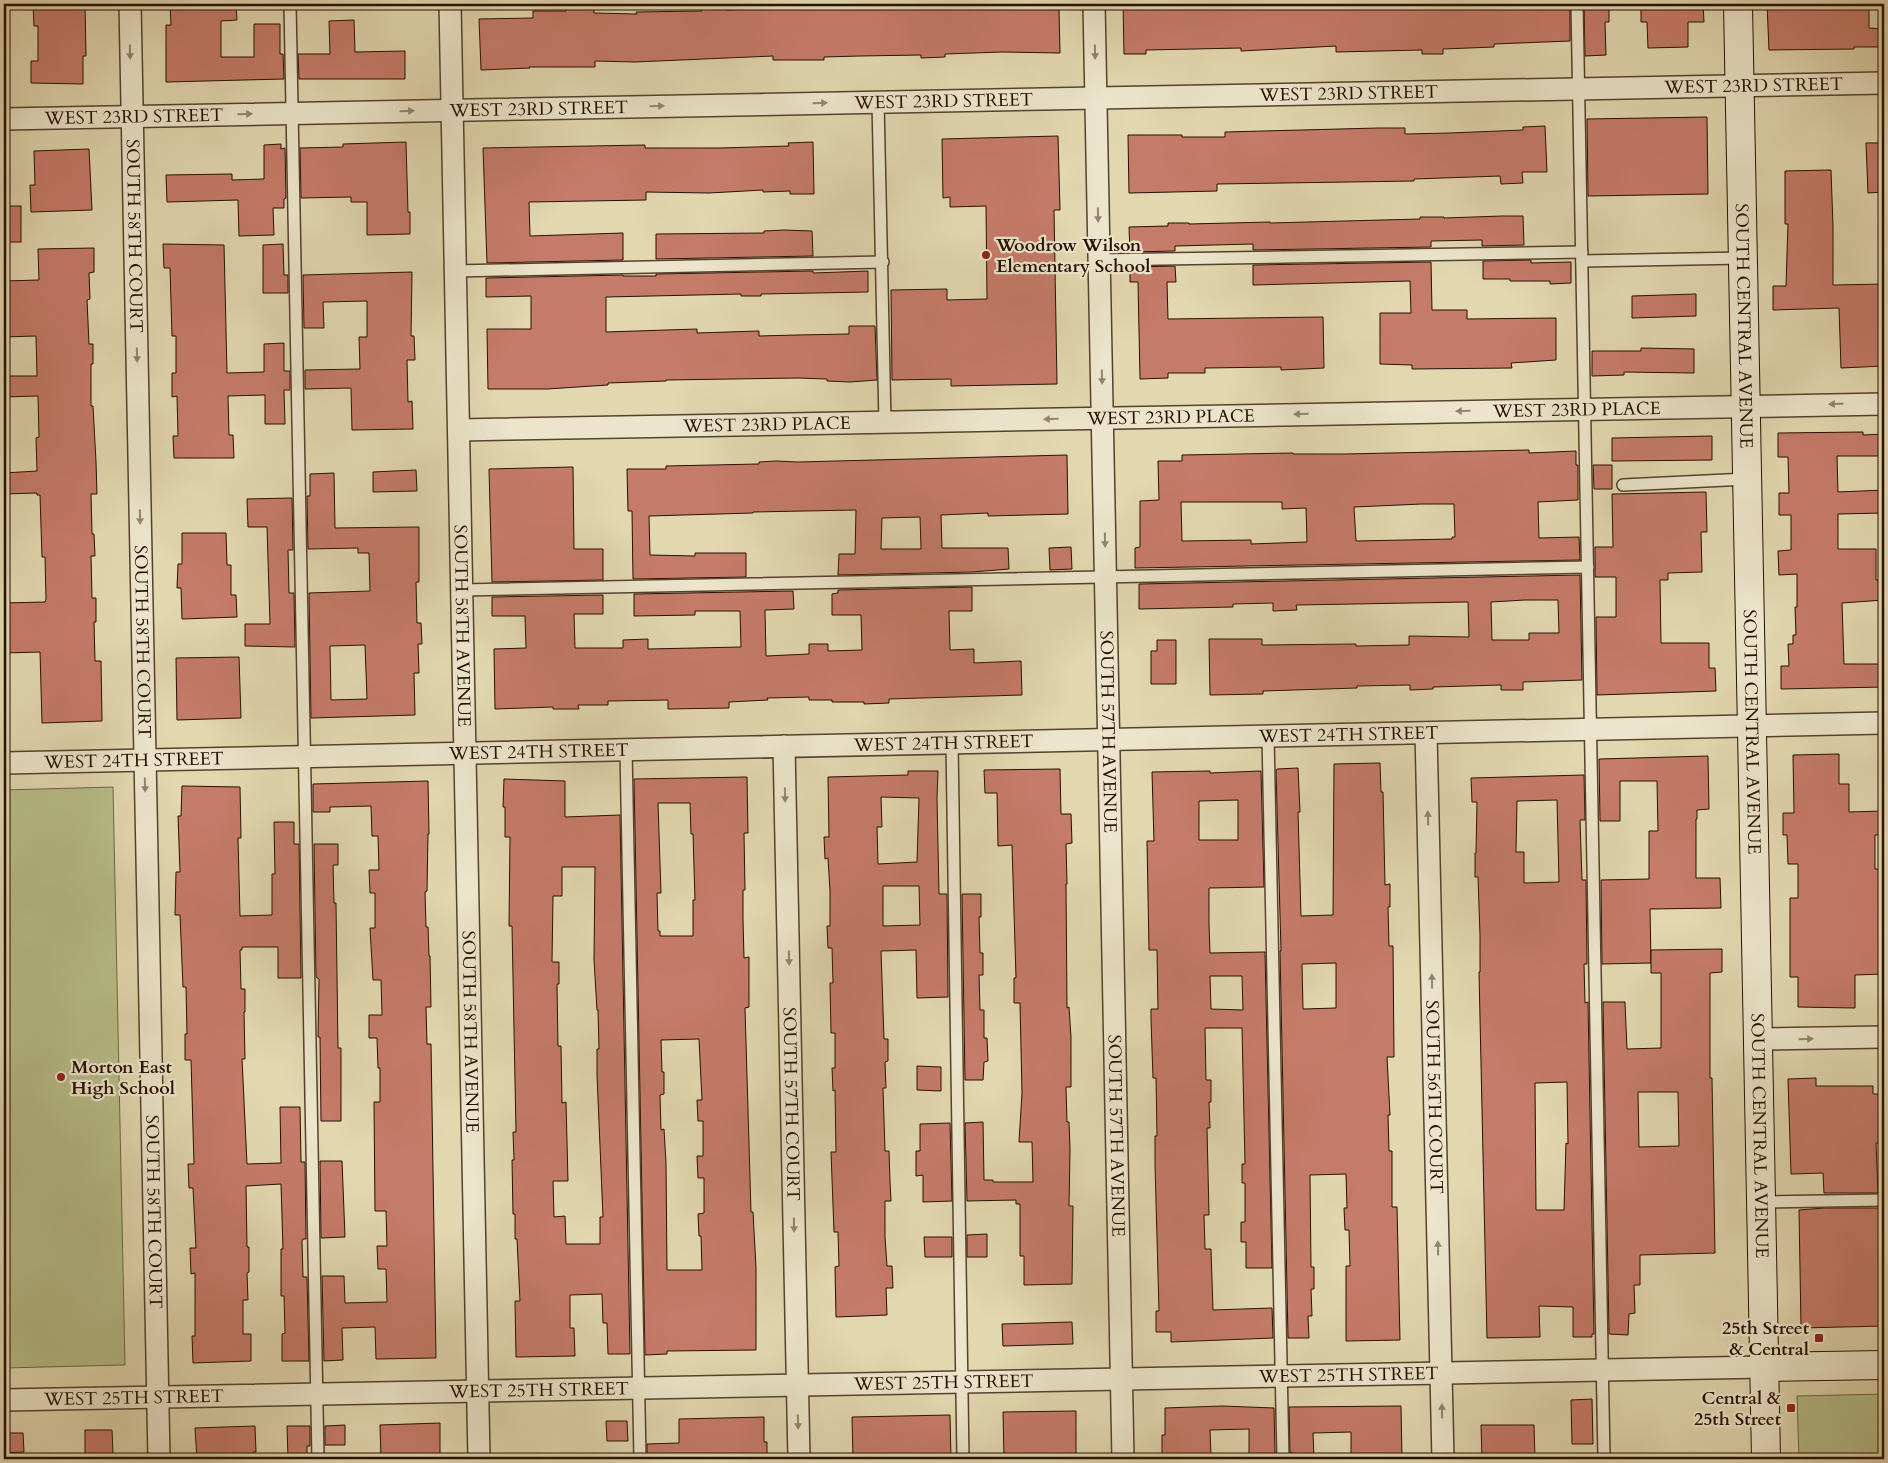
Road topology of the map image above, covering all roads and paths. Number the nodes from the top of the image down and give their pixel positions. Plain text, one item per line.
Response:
1 (130, 4) edge
2 (290, 4) edge
3 (450, 4) edge
4 (1094, 4) edge
5 (1577, 4) edge
6 (1738, 4) edge
7 (1884, 83) edge
8 (1740, 86) junction
9 (1578, 89) junction
10 (1096, 98) junction
11 (878, 102) junction
12 (452, 110) junction
13 (292, 113) junction
14 (132, 116) junction
15 (4, 119) edge
16 (1582, 256) junction
17 (1743, 258) junction
18 (1099, 260) junction
19 (883, 262) junction
20 (456, 271) junction
21 (1884, 404) edge
22 (1746, 406) junction
23 (1585, 409) junction
24 (1103, 418) junction
25 (886, 422) junction
26 (459, 430) junction
27 (1747, 479) junction
28 (1623, 485) dead end
29 (1588, 567) junction
30 (1106, 577) junction
31 (462, 590) junction
32 (1884, 723) edge
33 (1752, 726) junction
34 (1591, 729) junction
35 (1426, 733) junction
36 (1268, 736) junction
37 (1109, 739) junction
38 (952, 743) junction
39 (784, 746) junction
40 (626, 750) junction
41 (465, 753) junction
42 (304, 756) junction
43 (145, 760) junction
44 (4, 763) edge
45 (1884, 1037) edge
46 (1758, 1039) junction
47 (1884, 1200) edge
48 (1761, 1202) junction
49 (1884, 1365) edge
50 (1764, 1367) junction
51 (1603, 1370) junction
52 (1441, 1373) junction
53 (1281, 1376) junction
54 (1122, 1379) junction
55 (962, 1382) junction
56 (797, 1385) junction
57 (639, 1388) junction
58 (478, 1391) junction
59 (317, 1394) junction
60 (158, 1397) junction
61 (4, 1400) edge
62 (159, 1459) edge
63 (318, 1459) edge
64 (479, 1459) edge
65 (640, 1459) edge
66 (799, 1459) edge
67 (963, 1459) edge
68 (1124, 1459) edge
69 (1283, 1459) edge
70 (1443, 1459) edge
71 (1604, 1459) edge
72 (1766, 1459) edge

1 -> 14 street, SOUTH 58TH COURT
2 - 13 lane
3 - 12 street, SOUTH 58TH AVENUE
4 -> 10 street, SOUTH 57TH AVENUE
5 - 9 lane
6 - 8 street, SOUTH CENTRAL AVENUE
7 - 8 street, WEST 23RD STREET
8 - 9 street, WEST 23RD STREET
8 - 17 street, SOUTH CENTRAL AVENUE
9 - 10 street, WEST 23RD STREET
9 - 16 lane
10 - 11 street, WEST 23RD STREET
10 -> 18 street, SOUTH 57TH AVENUE
12 -> 11 street, WEST 23RD STREET
11 - 19 lane
13 -> 12 street, WEST 23RD STREET
12 - 20 street, SOUTH 58TH AVENUE
14 -> 13 street, WEST 23RD STREET
13 - 42 lane
14 - 15 street, WEST 23RD STREET
14 -> 43 street, SOUTH 58TH COURT
16 - 17 lane
16 - 18 lane
16 - 23 lane
17 - 22 street, SOUTH CENTRAL AVENUE
18 -> 24 street, SOUTH 57TH AVENUE
19 - 20 lane
19 - 25 lane
20 - 26 street, SOUTH 58TH AVENUE
21 -> 22 street, WEST 23RD PLACE
22 - 23 street, WEST 23RD PLACE
22 - 27 street, SOUTH CENTRAL AVENUE
23 -> 24 street, WEST 23RD PLACE
23 - 29 lane
24 -> 25 street, WEST 23RD PLACE
24 -> 30 street, SOUTH 57TH AVENUE
25 - 26 street, WEST 23RD PLACE
26 - 31 street, SOUTH 58TH AVENUE
27 - 28 lane
27 - 33 street, SOUTH CENTRAL AVENUE
29 - 30 lane
29 - 34 lane
30 - 31 lane
30 - 37 street, SOUTH 57TH AVENUE
31 - 41 street, SOUTH 58TH AVENUE
32 - 33 street, WEST 24TH STREET
33 - 34 street, WEST 24TH STREET
33 - 46 street, SOUTH CENTRAL AVENUE
34 - 35 street, WEST 24TH STREET
34 - 51 lane
35 - 36 street, WEST 24TH STREET
52 -> 35 street, SOUTH 56TH COURT
36 - 37 street, WEST 24TH STREET
36 - 53 lane
37 - 38 street, WEST 24TH STREET
37 - 54 street, SOUTH 57TH AVENUE
38 - 39 street, WEST 24TH STREET
38 - 55 lane
39 - 40 street, WEST 24TH STREET
39 -> 56 street, SOUTH 57TH COURT
40 - 41 street, WEST 24TH STREET
40 - 57 lane
41 - 42 street, WEST 24TH STREET
41 - 58 street, SOUTH 58TH AVENUE
42 - 43 street, WEST 24TH STREET
42 - 59 lane
43 - 44 street, WEST 24TH STREET
43 -> 60 street, SOUTH 58TH COURT
46 -> 45 street
46 - 48 street, SOUTH CENTRAL AVENUE
47 - 48 lane
48 - 50 street, SOUTH CENTRAL AVENUE
49 - 50 street, WEST 25TH STREET
50 - 51 street, WEST 25TH STREET
50 - 72 street, SOUTH CENTRAL AVENUE
51 - 52 street, WEST 25TH STREET
51 - 71 lane
52 - 53 street, WEST 25TH STREET
70 -> 52 street, SOUTH 56TH COURT
53 - 54 street, WEST 25TH STREET
53 - 69 lane
54 - 55 street, WEST 25TH STREET
54 - 68 street, SOUTH 57TH AVENUE
55 - 56 street, WEST 25TH STREET
55 - 67 lane
56 - 57 street, WEST 25TH STREET
56 -> 66 street, SOUTH 57TH COURT
57 - 58 street, WEST 25TH STREET
57 - 65 lane
58 - 59 street, WEST 25TH STREET
58 - 64 street, SOUTH 58TH AVENUE
59 - 60 street, WEST 25TH STREET
59 - 63 lane
60 - 61 street, WEST 25TH STREET
60 - 62 street, SOUTH 58TH COURT

